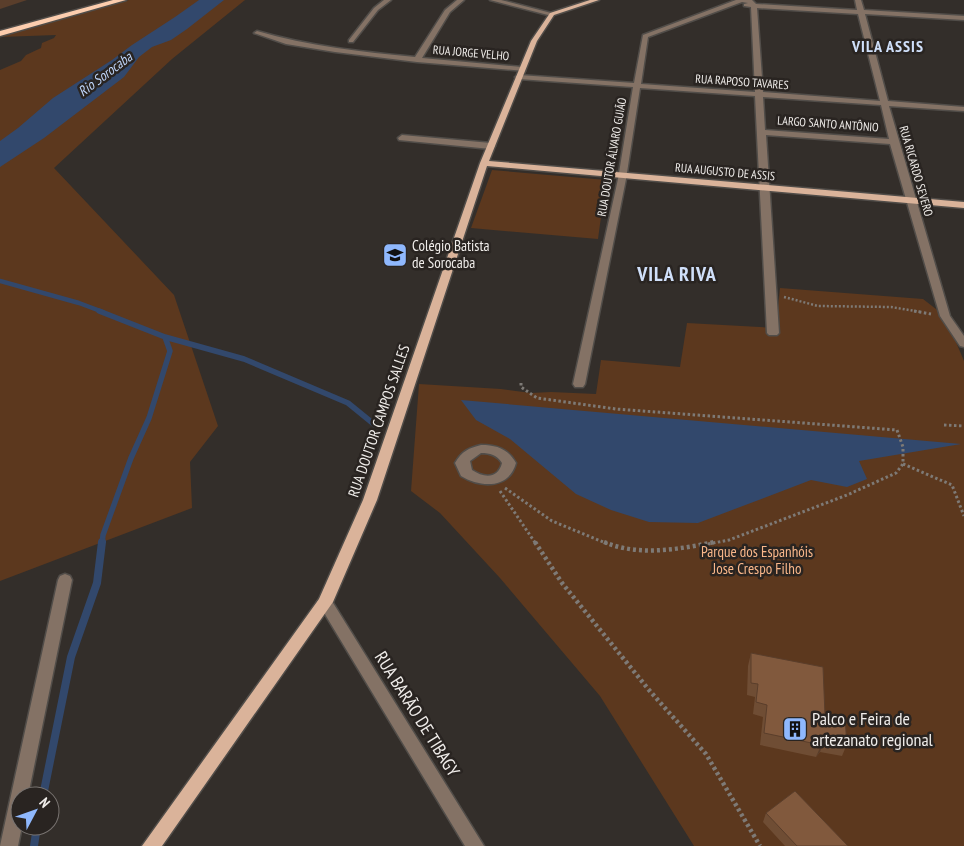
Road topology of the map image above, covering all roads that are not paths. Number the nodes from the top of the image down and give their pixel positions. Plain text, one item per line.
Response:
1 (99, 0) edge
2 (122, 0) edge
3 (388, 0) edge
4 (461, 0) edge
5 (493, 0) edge
6 (596, 0) edge
7 (858, 0) edge
8 (740, 1) edge
9 (754, 6) junction
10 (862, 12) junction
11 (552, 14) junction
12 (964, 18) edge
13 (0, 27) edge
14 (257, 33) dead end
15 (0, 34) edge
16 (351, 41) dead end
17 (417, 60) junction
18 (521, 73) junction
19 (637, 86) junction
20 (759, 94) junction
21 (884, 104) junction
22 (964, 110) edge
23 (761, 132) junction
24 (402, 138) dead end
25 (894, 142) junction
26 (491, 146) junction
27 (484, 163) junction
28 (623, 176) junction
29 (764, 188) junction
30 (911, 200) junction
31 (964, 205) edge
32 (774, 333) dead end
33 (964, 344) edge
34 (579, 384) dead end
35 (65, 580) dead end
36 (325, 602) junction
37 (9, 846) edge
38 (152, 846) edge
39 (475, 846) edge

1 - 13 highway
2 - 15 highway
3 - 16 street
4 - 17 street
5 - 11 street
6 - 11 main road
7 - 10 street, RUA RICARDO SEVERO
8 - 9 street
8 - 19 street, RUA DOUTOR ÁLVARO GUIÃO
9 - 10 street
9 - 20 street
10 - 12 street
10 - 21 street, RUA RICARDO SEVERO
11 - 18 main road, RUA DOUTOR CAMPOS SALLES
14 - 17 street, RUA JORGE VELHO
17 - 18 street, RUA JORGE VELHO
18 - 19 street, RUA RAPOSO TAVARES
18 - 26 main road, RUA DOUTOR CAMPOS SALLES
19 - 20 street, RUA RAPOSO TAVARES
19 - 28 street, RUA DOUTOR ÁLVARO GUIÃO
20 - 21 street, RUA RAPOSO TAVARES
20 - 23 street
21 - 22 street, RUA RAPOSO TAVARES
21 - 25 street, RUA RICARDO SEVERO
23 - 25 street, LARGO SANTO ANTÔNIO
23 - 29 street
24 - 26 street
25 - 30 street, RUA RICARDO SEVERO
26 - 27 main road, RUA DOUTOR CAMPOS SALLES
27 - 28 main road, RUA AUGUSTO DE ASSIS
27 - 36 main road, RUA DOUTOR CAMPOS SALLES
28 - 29 main road, RUA AUGUSTO DE ASSIS
28 - 34 street, RUA DOUTOR ÁLVARO GUIÃO
29 - 30 main road, RUA AUGUSTO DE ASSIS
29 - 32 street
30 - 31 main road, RUA AUGUSTO DE ASSIS
30 - 33 street, RUA RICARDO SEVERO
35 - 37 street
36 - 38 main road, RUA DOUTOR CAMPOS SALLES
36 - 39 street, RUA BARÃO DE TIBAGY

